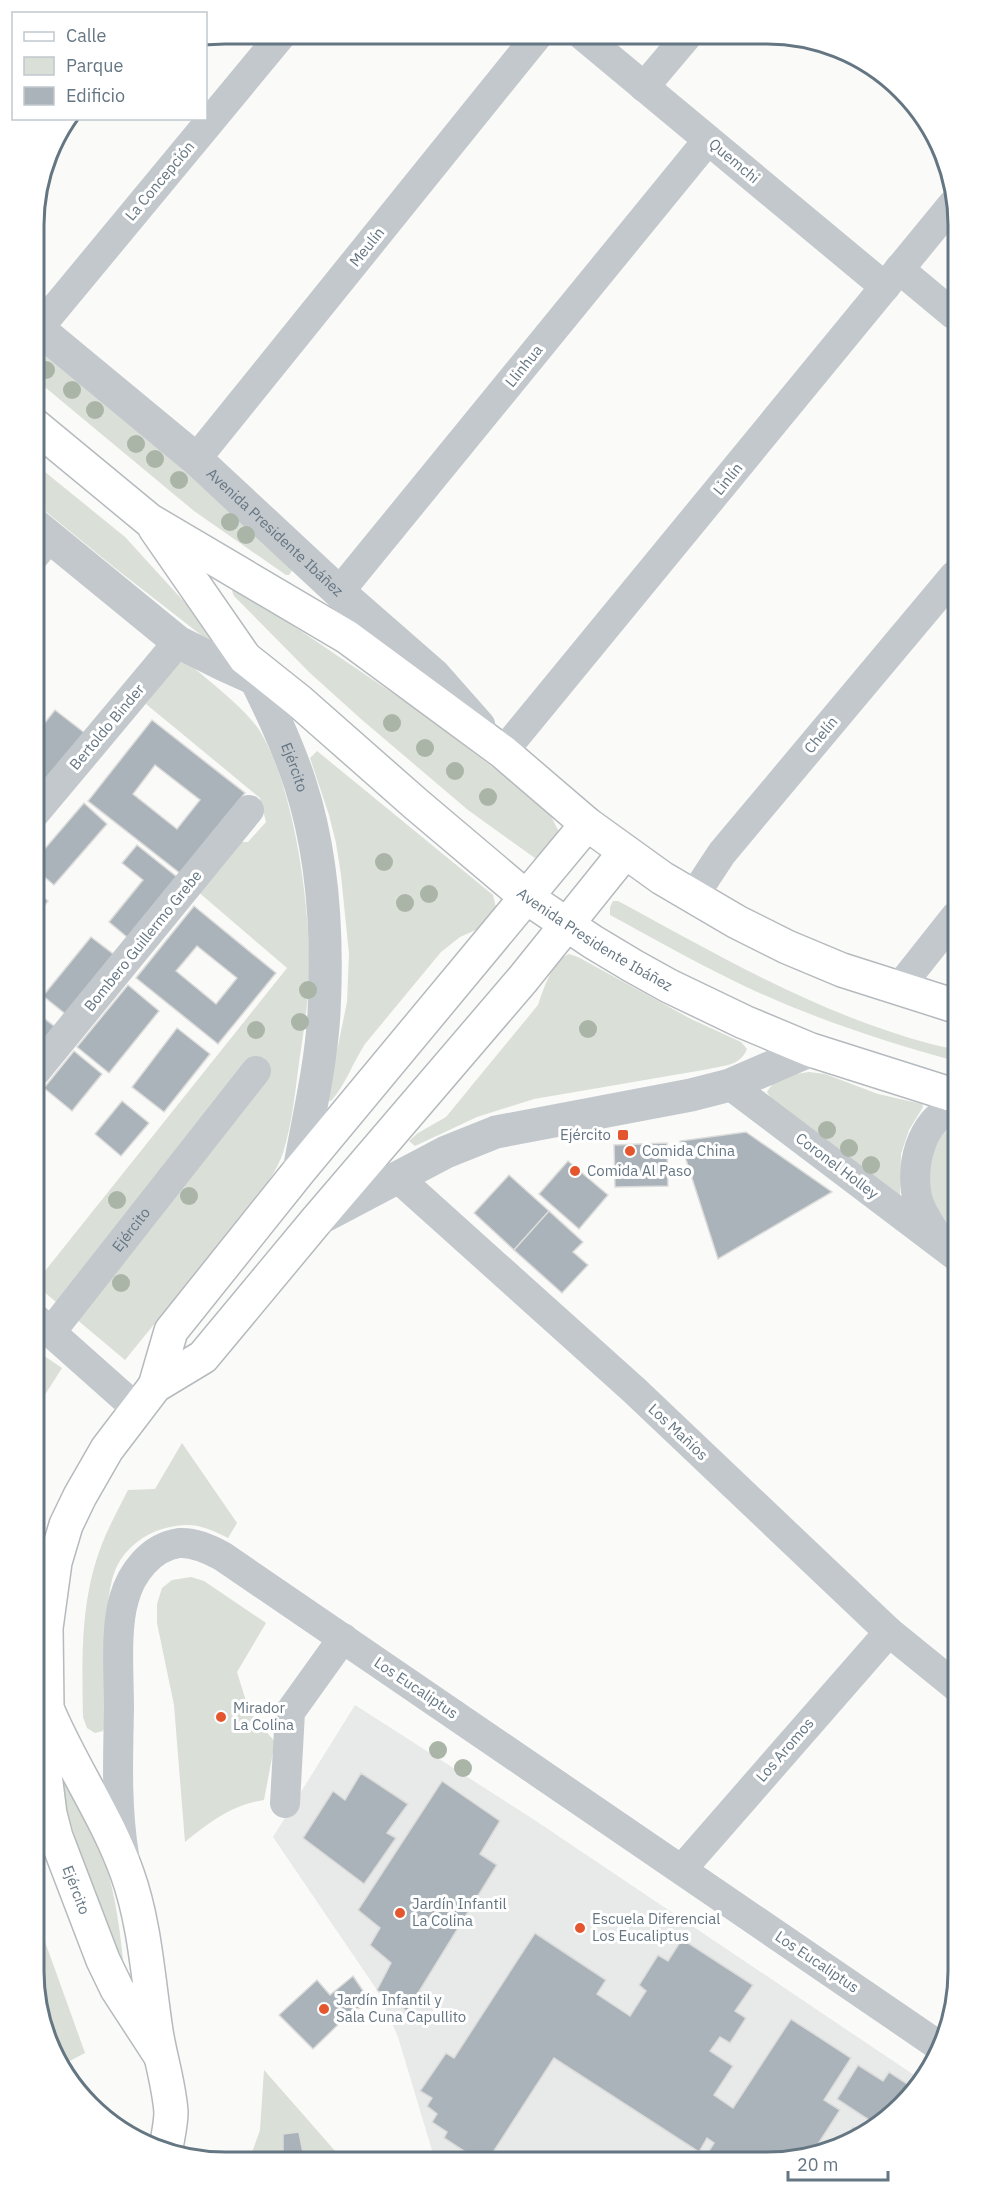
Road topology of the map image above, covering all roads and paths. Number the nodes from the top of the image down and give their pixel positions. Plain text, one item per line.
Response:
1 (531, 43) edge
2 (592, 43) edge
3 (681, 43) edge
4 (274, 44) edge
5 (644, 87) junction
6 (708, 140) junction
7 (947, 211) edge
8 (892, 278) junction
9 (948, 311) edge
10 (44, 317) edge
11 (44, 334) edge
12 (44, 432) edge
13 (196, 459) junction
14 (149, 519) junction
15 (44, 542) edge
16 (948, 583) edge
17 (339, 592) junction
18 (178, 642) junction
19 (251, 669) junction
20 (503, 752) junction
21 (44, 803) edge
22 (249, 810) dead end
23 (586, 824) junction
24 (625, 852) junction
25 (526, 897) junction
26 (693, 897) junction
27 (567, 925) junction
28 (948, 926) edge
29 (898, 989) junction
30 (948, 1004) edge
31 (811, 1050) junction
32 (44, 1061) edge
33 (256, 1071) dead end
34 (730, 1085) junction
35 (948, 1093) edge
36 (948, 1112) edge
37 (299, 1171) junction
38 (397, 1177) junction
39 (316, 1221) junction
40 (948, 1248) edge
41 (948, 1249) edge
42 (44, 1326) edge
43 (146, 1398) junction
44 (889, 1632) junction
45 (343, 1638) junction
46 (948, 1680) edge
47 (47, 1708) junction
48 (44, 1746) edge
49 (44, 1767) edge
50 (285, 1803) dead end
51 (682, 1869) junction
52 (127, 1872) junction
53 (934, 2042) edge
54 (160, 2055) junction
55 (167, 2142) edge

1 - 13 street, Meulín
2 - 5 street, Quemchi
3 - 5 street
4 - 10 street, La Concepción
5 - 6 street, Quemchi
6 - 8 street, Quemchi
6 - 17 street, Llinhua
7 - 8 street, Linlín
8 - 9 street, Quemchi
8 - 20 street, Linlín
11 - 13 street, Avenida Presidente Ibáñez
12 - 14 main road, Avenida Presidente Ibáñez
13 - 17 street, Avenida Presidente Ibáñez
14 - 19 main road, Avenida Presidente Ibáñez
14 - 20 main road, Avenida Presidente Ibáñez
15 - 18 street, Avenida Presidente Ibáñez
16 - 26 street, Chelín
17 - 20 street, Avenida Presidente Ibáñez
18 - 19 street, Avenida Presidente Ibáñez
18 - 21 street, Bertoldo Binder
19 - 25 main road, Avenida Presidente Ibáñez
19 - 37 street, Ejército
20 - 23 main road, Avenida Presidente Ibáñez
22 - 32 street, Bombero Guillermo Grebe
23 - 24 main road, Avenida Presidente Ibáñez
23 - 25 main road, Ejército
24 - 26 main road, Avenida Presidente Ibáñez
24 - 27 main road, Ejército
25 - 27 main road, Avenida Presidente Ibáñez
25 - 37 main road, Ejército
26 - 29 main road, Avenida Presidente Ibáñez
27 - 31 main road, Avenida Presidente Ibáñez
27 - 39 main road, Ejército
28 - 29 street
29 - 30 main road, Avenida Presidente Ibáñez
31 - 34 street, Ejército
31 - 35 main road, Avenida Presidente Ibáñez
33 - 42 street, Ejército
34 - 38 street, Ejército
34 - 41 street, Coronel Holley
36 - 40 street, Coronel Holley
37 - 43 main road, Ejército
38 - 39 street, Ejército
38 - 44 street, Los Mañíos
39 - 43 main road, Ejército
42 - 43 street
43 - 47 main road, Ejército
44 - 46 street, Los Mañíos
44 - 51 street, Los Aromos
45 - 50 street
45 - 51 street, Los Eucaliptus
45 - 52 street, Los Eucaliptus
47 - 48 main road, Ejército
47 - 52 main road, Ejército
49 - 54 main road, Ejército
51 - 53 street, Los Eucaliptus
52 - 54 main road, Ejército
54 - 55 main road, Ejército

